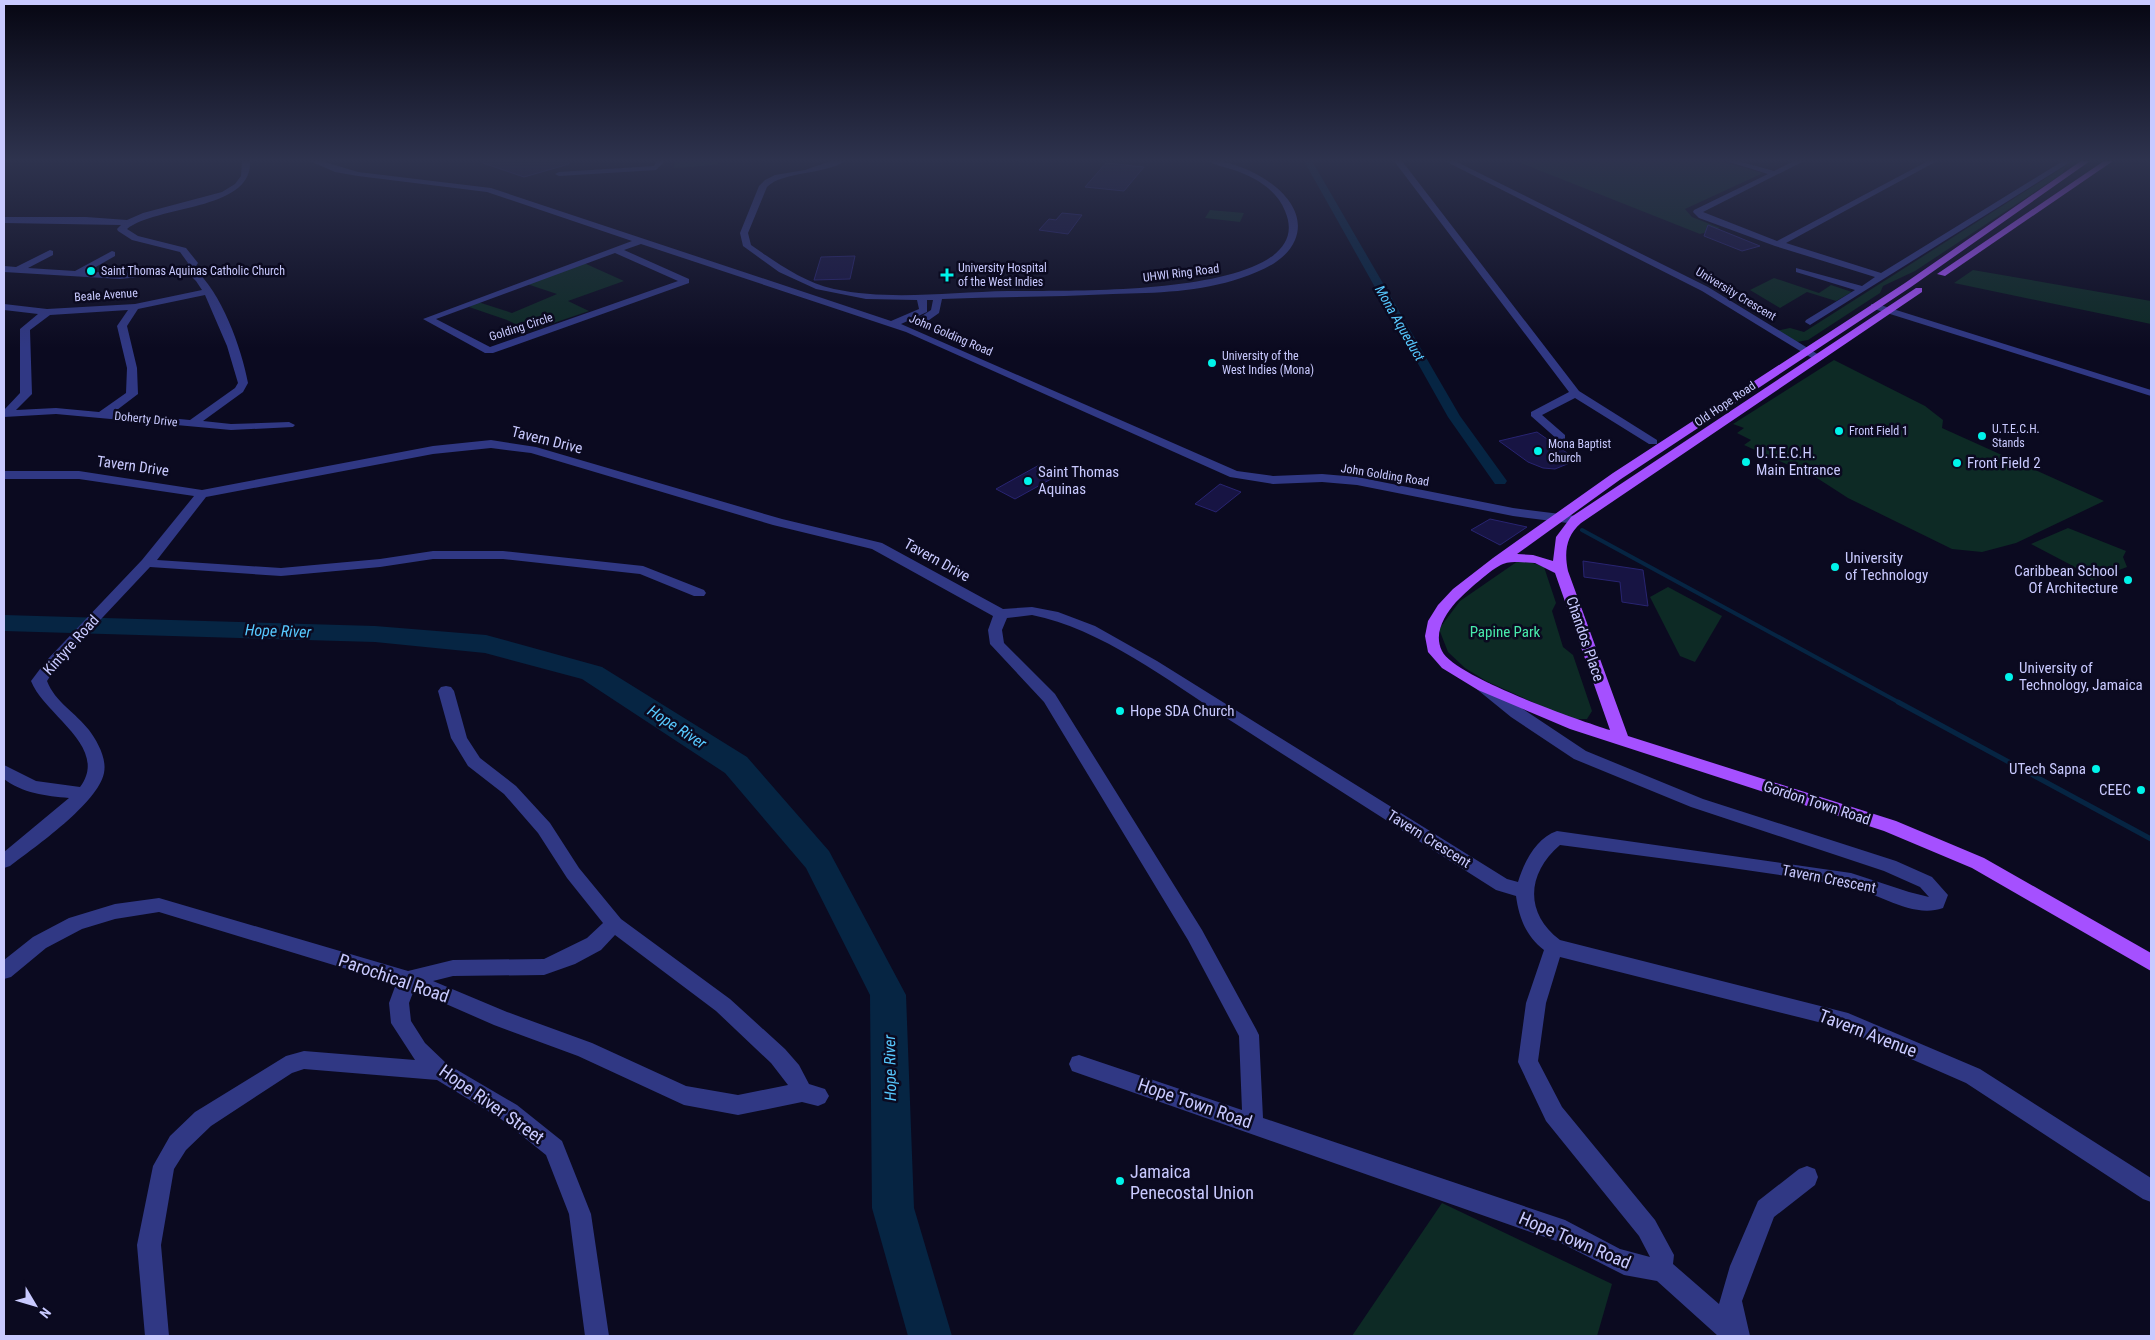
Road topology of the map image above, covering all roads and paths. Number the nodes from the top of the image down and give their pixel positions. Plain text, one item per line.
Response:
1 (128, 223) edge
2 (590, 224) edge
3 (748, 224) edge
4 (1294, 224) edge
5 (1446, 224) edge
6 (1574, 224) edge
7 (1722, 224) edge
8 (1816, 224) edge
9 (1968, 224) edge
10 (1996, 224) edge
11 (2017, 224) edge
12 (640, 240) junction
13 (1778, 244) junction
14 (616, 250) junction
15 (50, 253) dead end
16 (112, 254) dead end
17 (4, 269) edge
18 (19, 269) junction
19 (189, 269) junction
20 (1799, 270) dead end
21 (77, 274) junction
22 (1883, 277) junction
23 (1863, 290) junction
24 (208, 292) junction
25 (921, 296) junction
26 (936, 296) junction
27 (1874, 306) junction
28 (4, 307) edge
29 (135, 307) junction
30 (1888, 311) junction
31 (48, 312) junction
32 (1810, 322) dead end
33 (892, 324) junction
34 (910, 330) junction
35 (1805, 351) junction
36 (1820, 358) junction
37 (1575, 393) junction
38 (2151, 393) edge
39 (5, 414) edge
40 (102, 415) junction
41 (191, 424) junction
42 (289, 425) dead end
43 (1561, 437) dead end
44 (1653, 442) dead end
45 (4, 475) edge
46 (202, 494) junction
47 (1558, 518) junction
48 (1576, 520) junction
49 (1561, 540) joint
50 (1498, 561) junction
51 (147, 563) junction
52 (1562, 571) junction
53 (698, 593) dead end
54 (1001, 614) junction
55 (1467, 678) joint
56 (1483, 686) junction
57 (446, 691) dead end
58 (1620, 737) junction
59 (4, 771) edge
60 (85, 794) junction
61 (4, 861) edge
62 (1524, 891) junction
63 (614, 924) junction
64 (1554, 947) junction
65 (2151, 963) edge
66 (4, 971) edge
67 (408, 979) junction
68 (1079, 1064) dead end
69 (440, 1071) junction
70 (1252, 1123) junction
71 (1808, 1177) dead end
72 (2151, 1191) edge
73 (1661, 1269) junction
74 (157, 1336) edge
75 (598, 1336) edge
76 (1737, 1336) edge

1 - 19 street
2 - 12 street, John Golding Road
3 - 25 street, UHWI Ring Road
4 - 26 street, UHWI Ring Road
5 - 37 street
6 - 35 street, University Crescent
7 - 13 street
8 - 13 street
9 - 22 street
10 - 27 main road, Old Hope Road
11 - 30 main road, Old Hope Road
12 - 14 street, Golding Circle
12 - 33 street, John Golding Road
13 - 22 street
14 - 14 street, Golding Circle
15 - 18 street
16 - 21 street
17 - 18 street
18 - 21 street
19 - 21 street
19 - 24 street
20 - 23 street
22 - 23 street
23 - 32 street
24 - 29 street, Beale Avenue
24 - 41 street
25 - 26 street, UHWI Ring Road
25 - 33 street
26 - 34 street
27 - 30 street
27 - 35 main road, Old Hope Road
28 - 31 street, Beale Avenue
29 - 31 street, Beale Avenue
29 - 40 street
30 - 36 main road, Old Hope Road
30 - 38 street
31 - 39 street
33 - 34 street, John Golding Road
34 - 47 street, John Golding Road
35 - 36 street, University Crescent
35 - 47 main road, Old Hope Road
36 - 48 main road, Old Hope Road
37 - 43 street
37 - 44 street
39 - 40 street, Doherty Drive
40 - 41 street, Doherty Drive
41 - 42 street, Doherty Drive
45 - 46 street, Tavern Drive
46 - 51 street, Kintyre Road
46 - 54 street, Tavern Drive
47 - 48 street, John Golding Road
47 - 50 main road, Old Hope Road
48 - 49 main road, Old Hope Road
49 - 52 main road, Chandos Place
50 - 52 main road
50 - 55 main road, Old Hope Road
51 - 53 street
51 - 60 street, Kintyre Road
52 - 58 main road, Chandos Place
54 - 62 street, Tavern Crescent
54 - 70 street
55 - 56 main road, Gordon Town Road
56 - 58 main road, Gordon Town Road
56 - 62 street, Tavern Crescent
57 - 63 street
58 - 65 main road, Gordon Town Road
59 - 60 street
60 - 61 street, Kintyre Road
62 - 64 street
63 - 67 street
63 - 67 street, Parochical Road
64 - 72 street, Tavern Avenue
64 - 73 street
66 - 67 street, Parochical Road
67 - 69 street, Hope River Street
68 - 70 street, Hope Town Road
69 - 74 street
69 - 75 street, Hope River Street
70 - 73 street, Hope Town Road
71 - 76 street
73 - 76 street

